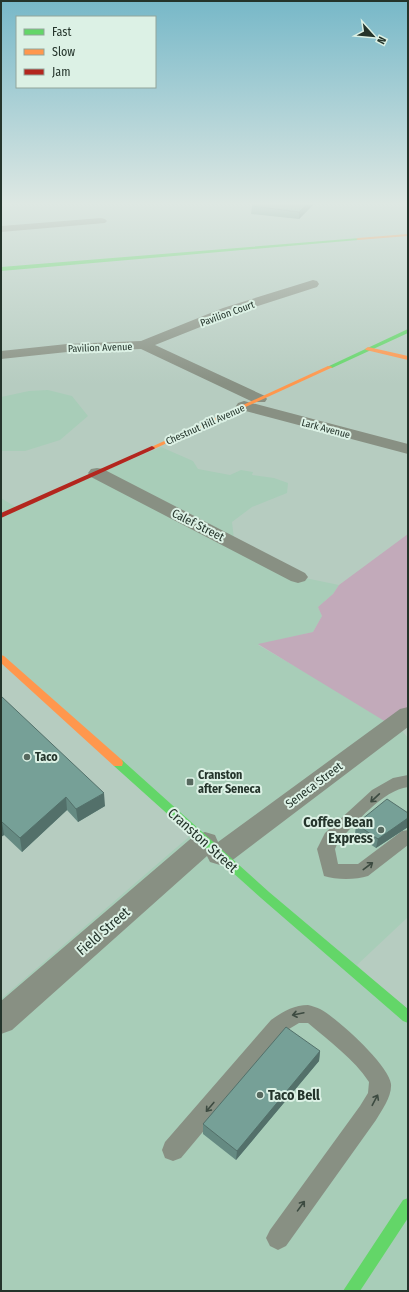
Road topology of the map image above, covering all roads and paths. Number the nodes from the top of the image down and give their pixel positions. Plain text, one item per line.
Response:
1 (69, 263) edge
2 (1, 269) edge
3 (314, 284) dead end
4 (408, 331) edge
5 (143, 345) junction
6 (368, 349) junction
7 (1, 355) edge
8 (408, 358) edge
9 (259, 399) junction
10 (244, 406) junction
11 (408, 449) edge
12 (97, 473) junction
13 (1, 516) edge
14 (298, 577) dead end
15 (1, 658) edge
16 (408, 715) edge
17 (408, 782) edge
18 (408, 836) edge
19 (213, 849) junction
20 (408, 1018) edge
21 (1, 1020) edge
22 (173, 1150) dead end
23 (408, 1205) edge
24 (278, 1238) dead end
25 (351, 1291) edge

1 - 2 street
3 - 5 street, Pavilion Court
4 - 6 street, Chestnut Hill Avenue
5 - 7 street, Pavilion Avenue
5 - 9 street, Pavilion Avenue
6 - 8 street
6 - 9 street, Chestnut Hill Avenue
9 - 10 street, Chestnut Hill Avenue
10 - 11 street, Lark Avenue
10 - 12 street, Chestnut Hill Avenue
12 - 13 street, Chestnut Hill Avenue
12 - 14 street, Calef Street
15 - 19 street, Cranston Street
16 - 19 street, Seneca Street
17 -> 18 lane
19 - 20 street, Cranston Street
19 - 21 street, Field Street
24 -> 22 lane
23 - 25 street

